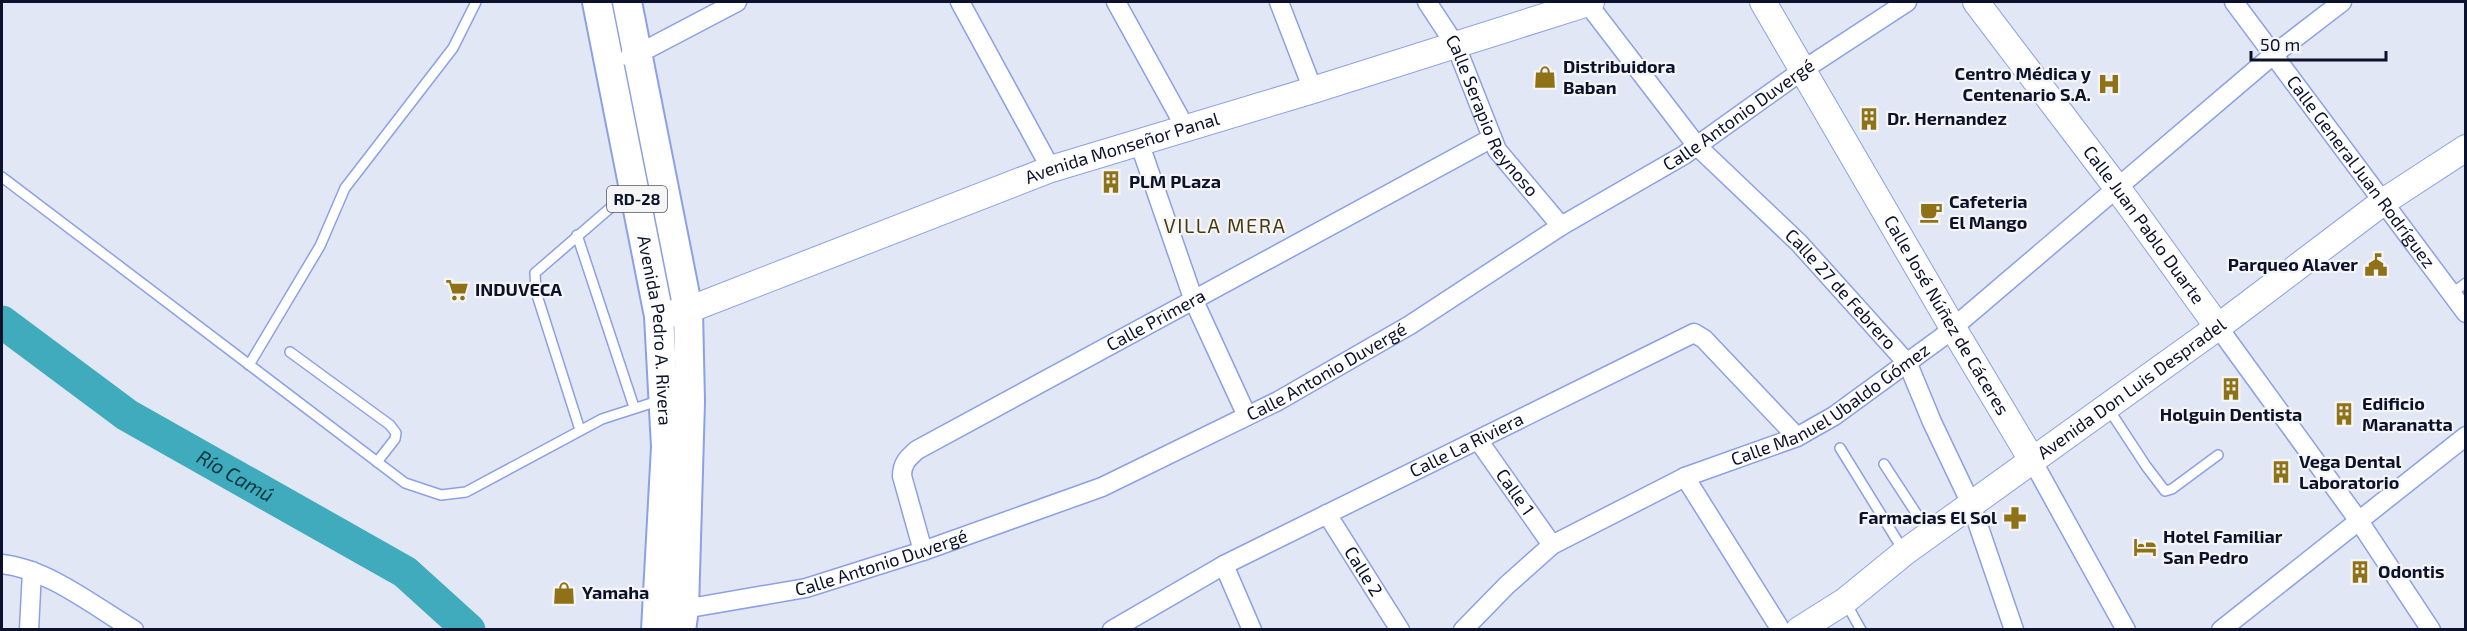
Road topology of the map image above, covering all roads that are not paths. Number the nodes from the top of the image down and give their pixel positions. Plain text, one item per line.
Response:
1 (476, 2) edge
2 (597, 2) edge
3 (627, 2) edge
4 (737, 2) edge
5 (960, 2) edge
6 (1116, 2) edge
7 (1279, 2) edge
8 (1427, 2) edge
9 (1588, 2) edge
10 (1763, 2) edge
11 (1907, 2) edge
12 (1976, 2) edge
13 (2234, 2) edge
14 (2342, 2) edge
15 (1456, 46) junction
16 (2272, 56) junction
17 (623, 58) junction
18 (1803, 70) junction
19 (1313, 90) junction
20 (1185, 128) junction
21 (1492, 138) junction
22 (1140, 142) junction
23 (1697, 146) junction
24 (2466, 148) edge
25 (1051, 169) junction
26 (2, 177) edge
27 (635, 187) junction
28 (2118, 189) junction
29 (2383, 202) junction
30 (1561, 226) junction
31 (577, 235) junction
32 (2458, 288) edge
33 (1194, 301) junction
34 (688, 310) junction
35 (2466, 313) edge
36 (659, 316) junction
37 (2218, 327) junction
38 (1953, 328) junction
39 (291, 352) dead end
40 (249, 364) junction
41 (1908, 364) junction
42 (678, 400) junction
43 (2107, 406) junction
44 (634, 407) junction
45 (1247, 416) junction
46 (580, 430) junction
47 (2466, 436) edge
48 (1797, 438) junction
49 (1478, 440) junction
50 (1840, 448) dead end
51 (2218, 455) dead end
52 (2032, 460) junction
53 (377, 462) junction
54 (1884, 464) dead end
55 (1685, 477) junction
56 (1971, 504) junction
57 (1327, 514) junction
58 (2359, 522) junction
59 (1932, 532) junction
60 (1552, 545) junction
61 (923, 551) junction
62 (1905, 552) junction
63 (2, 564) edge
64 (1224, 565) junction
65 (32, 571) junction
66 (1845, 601) junction
67 (670, 619) edge
68 (29, 630) edge
69 (134, 630) edge
70 (1112, 630) edge
71 (1252, 630) edge
72 (1400, 630) edge
73 (1463, 630) edge
74 (1781, 630) edge
75 (1799, 630) edge
76 (1862, 630) edge
77 (2014, 630) edge
78 (2126, 630) edge
79 (2221, 630) edge
80 (2431, 630) edge

1 - 40 lane
2 - 17 main road, Avenida Pedro A. Rivera / RD-28
3 - 17 main road, Avenida Pedro A. Rivera / RD-28
4 - 17 street
5 - 25 street
6 - 20 street
7 - 19 street
8 - 15 street, Calle Serapio Reynoso
9 - 15 main road, Avenida Monseñor Panal
9 - 23 street, Calle 27 de Febrero
10 - 18 main road, Calle José Núñez de Cáceres
11 - 18 street, Calle Antonio Duvergé
12 - 28 main road, Calle Juan Pablo Duarte
13 - 16 street, Calle General Juan Rodríguez
14 - 16 street, Calle Manuel Ubaldo Gómez
15 - 19 main road, Avenida Monseñor Panal
15 - 21 street, Calle Serapio Reynoso
16 - 28 street, Calle Manuel Ubaldo Gómez
16 - 29 street, Calle General Juan Rodríguez
17 - 27 main road, Avenida Pedro A. Rivera / RD-28
17 - 34 main road, Avenida Pedro A. Rivera / RD-28
18 - 23 street, Calle Antonio Duvergé
18 - 38 main road, Calle José Núñez de Cáceres
19 - 20 main road, Avenida Monseñor Panal
20 - 22 main road, Avenida Monseñor Panal
21 - 30 street, Calle Serapio Reynoso
21 - 33 street, Calle Primera
22 - 25 main road, Avenida Monseñor Panal
22 - 33 street
23 - 30 street, Calle Antonio Duvergé
23 - 41 street, Calle 27 de Febrero
24 - 29 main road, Avenida Don Luis Despradel
25 - 34 main road, Avenida Monseñor Panal
26 - 40 lane
27 - 31 lane
27 - 36 main road, Avenida Pedro A. Rivera / RD-28
28 - 37 main road, Calle Juan Pablo Duarte
28 - 38 street, Calle Manuel Ubaldo Gómez
29 - 32 street, Calle General Juan Rodríguez
29 - 37 main road, Avenida Don Luis Despradel
30 - 45 street, Calle Antonio Duvergé
31 - 44 lane
31 - 46 lane
32 - 35 street, Calle General Juan Rodríguez
33 - 45 street
33 - 61 street, Calle Primera
34 - 36 main road, Avenida Monseñor Panal
34 - 42 main road, Avenida Pedro A. Rivera / RD-28
36 - 42 main road, Avenida Pedro A. Rivera / RD-28
37 - 43 main road, Avenida Don Luis Despradel
37 - 58 street, Calle Juan Pablo Duarte
38 - 41 street, Calle Manuel Ubaldo Gómez
38 - 52 main road, Calle José Núñez de Cáceres
39 - 53 lane
40 - 53 lane
41 - 48 street, Calle Manuel Ubaldo Gómez
41 - 56 street, Calle 27 de Febrero
42 - 44 lane
42 - 67 main road, Avenida Pedro A. Rivera / RD-28
43 - 51 lane
43 - 52 main road, Avenida Don Luis Despradel
44 - 46 lane
45 - 61 street, Calle Antonio Duvergé
46 - 53 lane
47 - 58 street
48 - 49 street, Calle La Riviera
48 - 55 street, Calle Manuel Ubaldo Gómez
49 - 57 street, Calle La Riviera
49 - 60 street, Calle 1
50 - 62 lane
52 - 56 main road, Avenida Don Luis Despradel
52 - 78 street, Calle José Núñez de Cáceres
54 - 59 lane
55 - 60 street, Calle Manuel Ubaldo Gómez
55 - 74 street
56 - 59 main road, Avenida Don Luis Despradel
56 - 77 street, Calle 27 de Febrero
57 - 64 street, Calle La Riviera
57 - 72 street, Calle 2
58 - 79 street
58 - 80 street, Calle Juan Pablo Duarte
59 - 62 main road, Avenida Don Luis Despradel
60 - 73 street, Calle Manuel Ubaldo Gómez
61 - 67 street, Calle Antonio Duvergé
62 - 66 main road, Avenida Don Luis Despradel
63 - 65 street
64 - 70 street, Calle La Riviera
64 - 71 street
65 - 68 street
65 - 69 street
66 - 75 main road, Avenida Don Luis Despradel
66 - 76 lane

